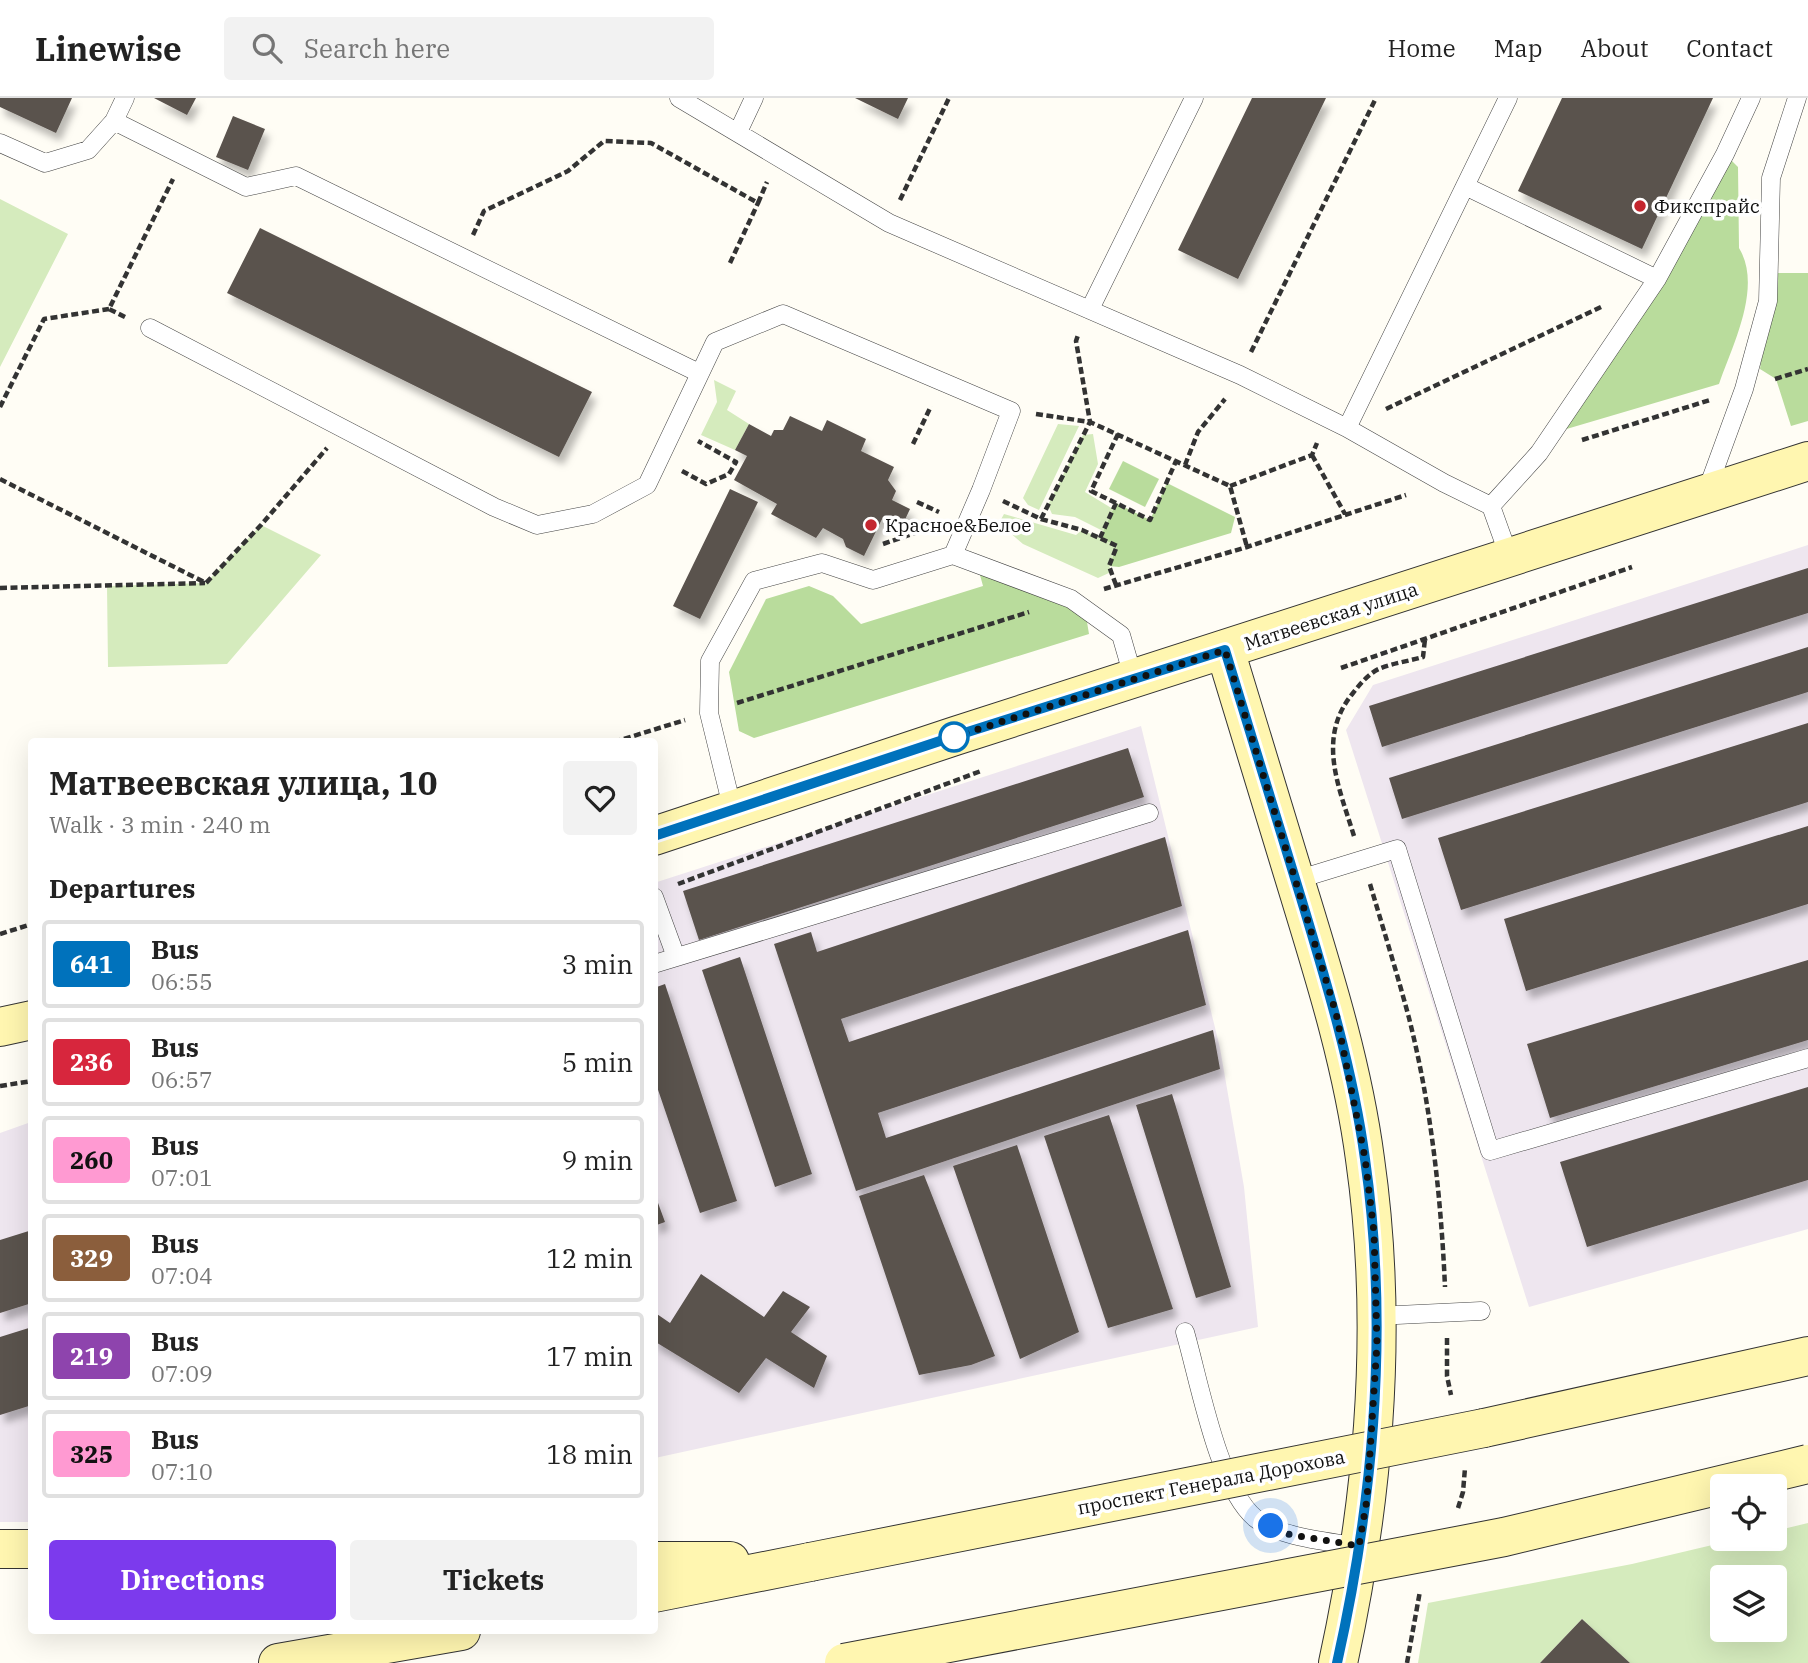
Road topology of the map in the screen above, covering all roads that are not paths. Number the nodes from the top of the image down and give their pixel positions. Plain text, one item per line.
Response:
1 (125, 98) edge
2 (679, 98) edge
3 (754, 98) edge
4 (1194, 98) edge
5 (1508, 98) edge
6 (1751, 98) edge
7 (1797, 98) edge
8 (114, 121) junction
9 (738, 132) junction
10 (0, 143) edge
11 (1465, 186) junction
12 (1657, 279) junction
13 (1090, 309) junction
14 (150, 328) road end
15 (699, 373) junction
16 (1347, 428) junction
17 (1808, 461) edge
18 (1706, 494) junction
19 (1491, 506) junction
20 (953, 555) junction
21 (1510, 559) junction
22 (1225, 650) junction
23 (1134, 680) junction
24 (733, 811) junction
25 (1149, 813) dead end
26 (658, 835) edge
27 (1296, 880) junction
28 (661, 893) edge
29 (676, 957) junction
30 (658, 963) edge
31 (28, 1021) edge
32 (0, 1027) edge
33 (1808, 1058) edge
34 (1481, 1311) dead end
35 (1376, 1316) junction
36 (1185, 1332) dead end
37 (1808, 1356) edge
38 (1808, 1464) edge
39 (1359, 1546) junction
40 (0, 1549) edge
41 (28, 1549) edge
42 (658, 1561) edge
43 (810, 1562) junction
44 (658, 1592) edge
45 (444, 1634) edge
46 (278, 1663) edge
47 (845, 1663) edge
48 (1338, 1663) edge

1 - 8 lane
2 - 9 lane
3 - 9 lane
4 - 13 lane
5 - 11 lane
6 - 12 lane
7 - 18 lane
8 - 10 lane
8 - 15 lane
9 - 13 lane
11 - 12 lane
11 - 16 lane
12 - 19 lane
13 - 16 lane
14 - 15 lane
15 - 20 lane
16 - 19 lane
17 - 18 street, Матвеевская улица
18 - 21 street, Матвеевская улица
19 - 21 lane
20 - 23 lane
20 - 24 lane
21 - 22 street, Матвеевская улица
22 - 23 street, Матвеевская улица
22 - 27 street
23 - 24 street, Матвеевская улица
24 - 26 street, Матвеевская улица
25 - 29 lane
27 - 33 lane
27 - 35 street
28 - 29 lane
29 - 30 lane
31 - 32 street
34 - 35 lane
35 - 39 street
36 - 39 lane
37 - 43 street, проспект Генерала Дорохова, bridge
38 - 47 street, bridge
39 - 48 street
40 - 41 street
42 - 43 street
43 - 44 street, проспект Генерала Дорохова
45 - 46 street

